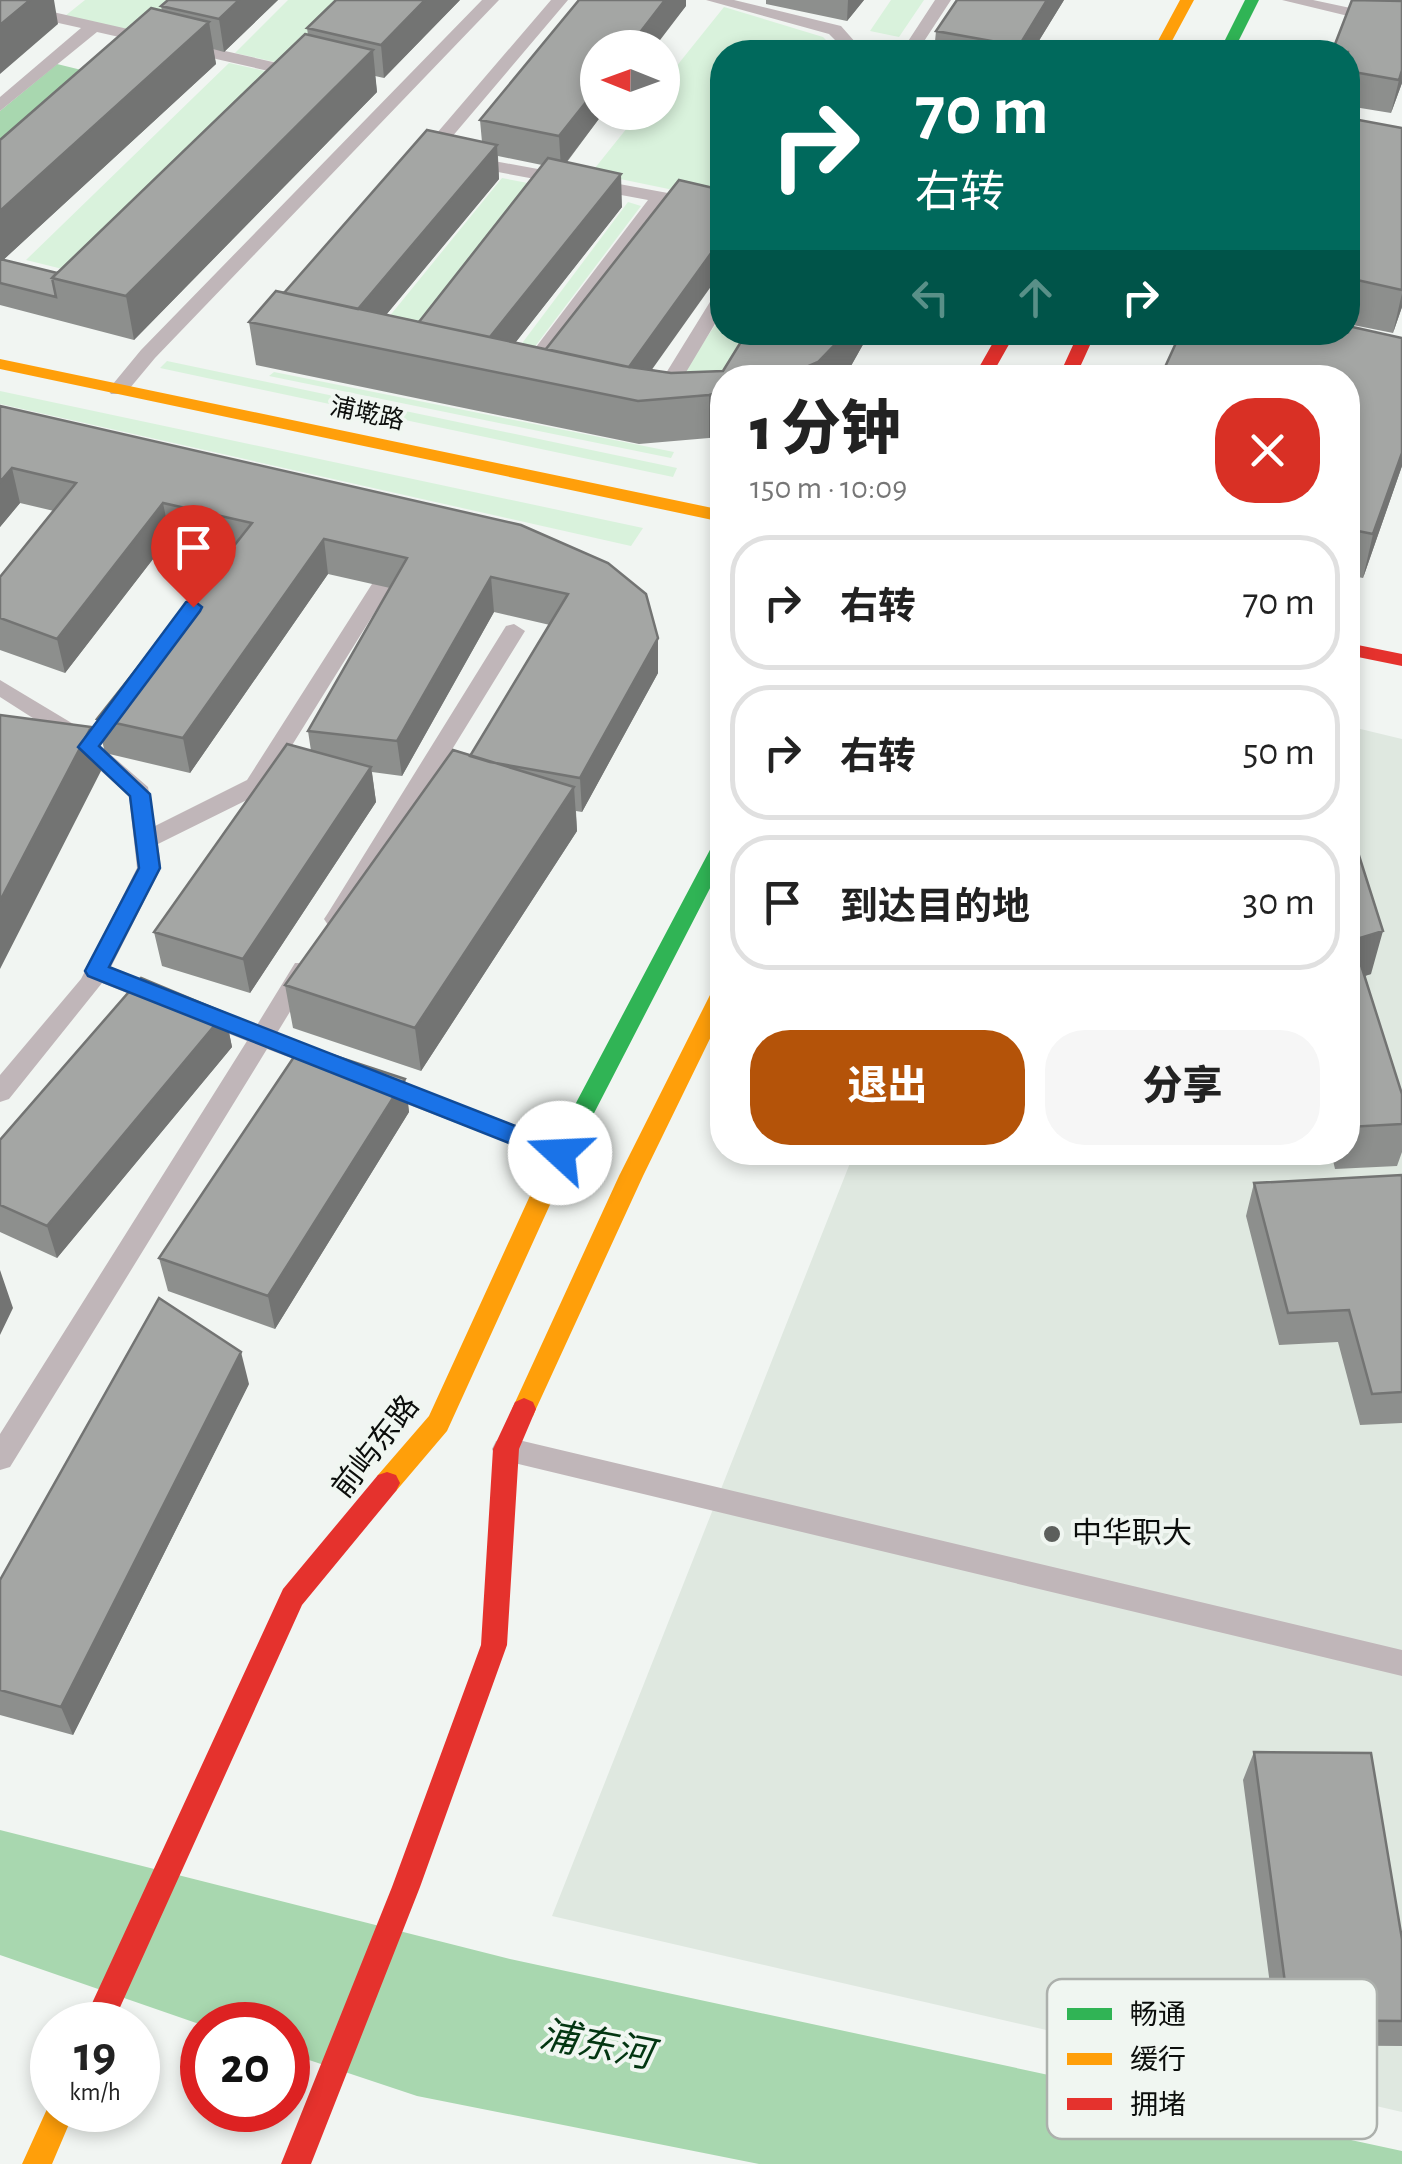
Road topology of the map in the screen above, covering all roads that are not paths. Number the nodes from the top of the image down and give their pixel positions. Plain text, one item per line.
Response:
1 (491, 0) edge
2 (560, 0) edge
3 (714, 0) edge
4 (944, 0) edge
5 (1187, 0) edge
6 (1252, 0) edge
7 (1290, 0) edge
8 (734, 2) edge
9 (0, 5) edge
10 (1402, 24) edge
11 (93, 27) junction
12 (844, 40) edge
13 (917, 40) edge
14 (1165, 40) edge
15 (1232, 40) edge
16 (328, 79) edge
17 (0, 106) edge
18 (660, 196) junction
19 (710, 206) edge
20 (710, 316) edge
21 (0, 364) edge
22 (520, 381) edge
23 (118, 390) junction
24 (652, 410) edge
25 (710, 513) edge
26 (386, 578) edge
27 (514, 630) dead end
28 (1360, 651) edge
29 (1402, 660) edge
30 (0, 687) edge
31 (146, 840) junction
32 (710, 869) edge
33 (96, 971) junction
34 (710, 1017) edge
35 (262, 1036) junction
36 (0, 1092) edge
37 (560, 1153) junction
38 (506, 1448) junction
39 (0, 1458) edge
40 (1402, 1663) edge
41 (108, 2002) edge
42 (51, 2132) edge
43 (37, 2164) edge
44 (296, 2164) edge

1 - 23 lane
2 - 18 lane
3 - 8 lane
4 - 13 lane
5 - 14 main road
6 - 15 main road
7 - 10 lane
8 - 12 lane
9 - 11 lane
11 - 16 lane
11 - 17 lane
18 - 19 lane
18 - 22 lane
20 - 24 lane
21 - 23 main road, 浦墘路
23 - 25 main road, 浦墘路
26 - 31 lane
27 - 35 lane
28 - 29 main road
30 - 31 lane
31 - 33 lane
32 - 37 main road, 前屿东路
33 - 35 lane
33 - 36 lane
34 - 38 main road
35 - 37 lane
35 - 39 lane
37 - 41 main road, 前屿东路
38 - 40 lane
38 - 44 main road
42 - 43 main road

